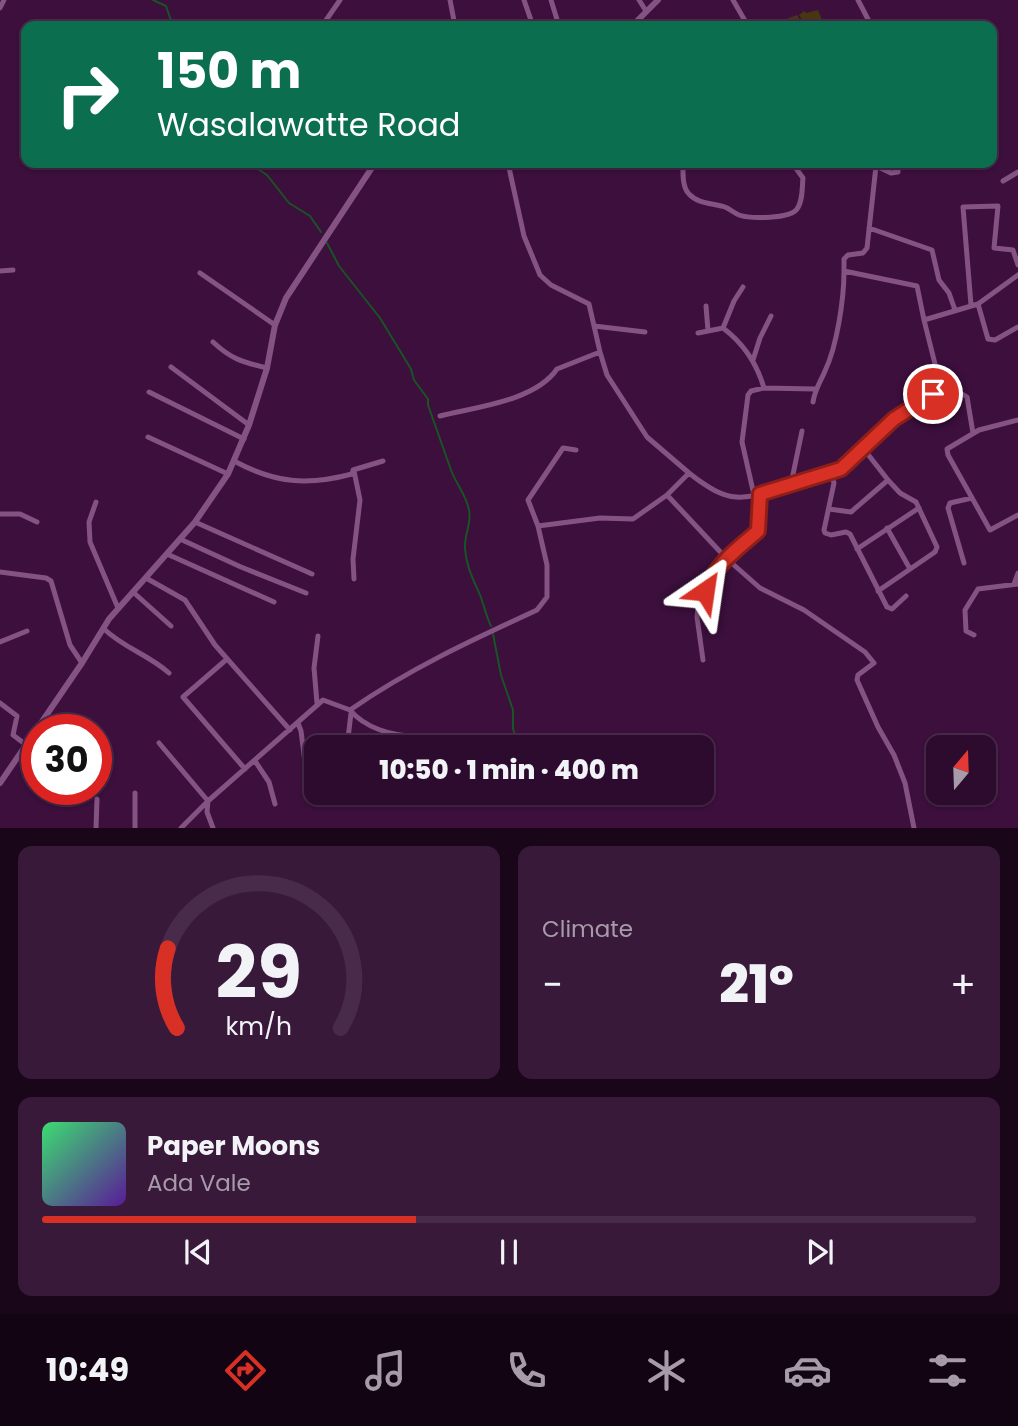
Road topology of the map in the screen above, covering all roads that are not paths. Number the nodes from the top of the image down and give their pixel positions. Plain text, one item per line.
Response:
1 (4, 0) edge
2 (340, 0) edge
3 (451, 0) edge
4 (524, 0) edge
5 (551, 0) edge
6 (639, 0) edge
7 (657, 0) edge
8 (733, 0) edge
9 (858, 0) edge
10 (0, 8) edge
11 (646, 11) junction
12 (325, 21) edge
13 (453, 21) edge
14 (531, 21) edge
15 (557, 21) edge
16 (637, 21) edge
17 (745, 21) edge
18 (870, 21) edge
19 (372, 168) edge
20 (509, 168) edge
21 (683, 168) edge
22 (796, 168) edge
23 (876, 168) edge
24 (880, 168) edge
25 (898, 168) edge
26 (1018, 172) edge
27 (1003, 181) dead end
28 (869, 228) junction
29 (1018, 265) edge
30 (13, 270) dead end
31 (0, 271) edge
32 (844, 271) junction
33 (200, 273) dead end
34 (1018, 275) edge
35 (743, 287) dead end
36 (975, 304) junction
37 (706, 306) dead end
38 (956, 310) junction
39 (771, 316) dead end
40 (925, 320) junction
41 (275, 325) junction
42 (594, 326) junction
43 (1018, 327) edge
44 (723, 328) junction
45 (708, 331) junction
46 (645, 332) dead end
47 (698, 333) dead end
48 (213, 342) dead end
49 (600, 352) junction
50 (753, 360) junction
51 (171, 367) dead end
52 (267, 368) junction
53 (764, 388) junction
54 (815, 389) junction
55 (149, 391) dead end
56 (942, 392) junction
57 (813, 402) dead end
58 (440, 416) dead end
59 (1018, 420) edge
60 (249, 425) junction
61 (802, 431) dead end
62 (973, 433) junction
63 (148, 438) dead end
64 (244, 439) junction
65 (863, 448) junction
66 (576, 450) dead end
67 (234, 461) junction
68 (383, 461) dead end
69 (353, 470) junction
70 (688, 473) junction
71 (229, 474) junction
72 (831, 474) junction
73 (888, 481) junction
74 (791, 484) junction
75 (667, 495) junction
76 (757, 495) junction
77 (972, 498) junction
78 (96, 502) dead end
79 (919, 508) junction
80 (829, 509) junction
81 (0, 514) edge
82 (1018, 516) edge
83 (37, 522) dead end
84 (195, 522) junction
85 (538, 527) junction
86 (887, 528) junction
87 (180, 539) junction
88 (857, 549) junction
89 (167, 554) junction
90 (726, 558) junction
91 (964, 563) dead end
92 (910, 569) junction
93 (0, 572) edge
94 (1018, 573) edge
95 (312, 574) dead end
96 (146, 578) junction
97 (354, 579) dead end
98 (1016, 584) edge
99 (878, 590) junction
100 (133, 592) junction
101 (306, 593) dead end
102 (906, 596) dead end
103 (274, 602) dead end
104 (118, 608) junction
105 (171, 626) dead end
106 (104, 629) junction
107 (27, 631) dead end
108 (974, 635) dead end
109 (318, 636) dead end
110 (0, 642) edge
111 (227, 659) junction
112 (704, 660) dead end
113 (82, 663) junction
114 (169, 673) dead end
115 (0, 703) edge
116 (317, 703) junction
117 (351, 711) junction
118 (46, 714) edge
119 (298, 723) junction
120 (290, 730) junction
121 (348, 735) edge
122 (392, 735) edge
123 (21, 741) edge
124 (159, 743) dead end
125 (21, 750) edge
126 (304, 754) edge
127 (255, 761) junction
128 (245, 769) junction
129 (0, 783) edge
130 (135, 793) dead end
131 (208, 801) junction
132 (275, 804) dead end
133 (97, 805) edge
134 (96, 828) edge
135 (135, 828) edge
136 (181, 828) edge
137 (213, 828) edge
138 (914, 828) edge

1 - 10 street
2 - 12 street
3 - 13 street
4 - 14 street
5 - 15 street
6 - 11 street
7 - 11 street
8 - 17 street
9 - 18 street
11 - 16 street
19 - 41 street
20 - 42 street
21 - 22 street
23 - 28 street
24 - 25 street
26 - 27 street
28 - 32 street
28 - 38 street
29 - 36 street
30 - 31 street
32 - 40 street
32 - 54 street
33 - 41 street
34 - 36 street
35 - 44 street
36 - 38 street
36 - 43 street
37 - 45 street
38 - 40 street
39 - 50 street
40 - 56 street
41 - 52 street
42 - 46 street
42 - 49 street
44 - 45 street
44 - 50 street
45 - 47 street
48 - 52 street
49 - 58 street
49 - 70 street
50 - 53 street
51 - 60 street
52 - 60 street
53 - 54 street
53 - 76 street
54 - 57 street
55 - 64 street
56 - 62 street
56 - 65 street
59 - 62 street
60 - 64 street
61 - 74 street
62 - 77 street
63 - 71 street
64 - 67 street
65 - 72 street
65 - 73 street
66 - 85 street
67 - 69 street
67 - 71 street
68 - 69 street
69 - 97 street
70 - 75 street
70 - 76 street
71 - 84 street
72 - 74 street
72 - 80 street
73 - 79 street
73 - 80 street
74 - 76 street
75 - 85 street
75 - 90 street
76 - 90 street
77 - 82 street
77 - 91 street
78 - 104 street
79 - 86 street
79 - 92 street
80 - 88 street
81 - 83 street
84 - 87 street
84 - 95 street
85 - 117 street
86 - 88 street
86 - 92 street
87 - 89 street
87 - 101 street
88 - 99 street
89 - 96 street
89 - 103 street
90 - 112 street
90 - 138 street
92 - 99 street
93 - 113 street
94 - 98 street
96 - 100 street
96 - 111 street
98 - 108 street
99 - 102 street
100 - 104 street
100 - 105 street
104 - 106 street
106 - 113 street
106 - 114 street
107 - 110 street
109 - 116 street
111 - 120 street
111 - 128 street
113 - 118 street
115 - 123 street
116 - 117 street
116 - 119 street
117 - 121 street
117 - 122 street
119 - 120 street
119 - 126 street
120 - 127 street
124 - 131 street
125 - 129 street
127 - 128 street
127 - 132 street
128 - 131 street
130 - 135 street
131 - 136 street
131 - 137 street
133 - 134 street

